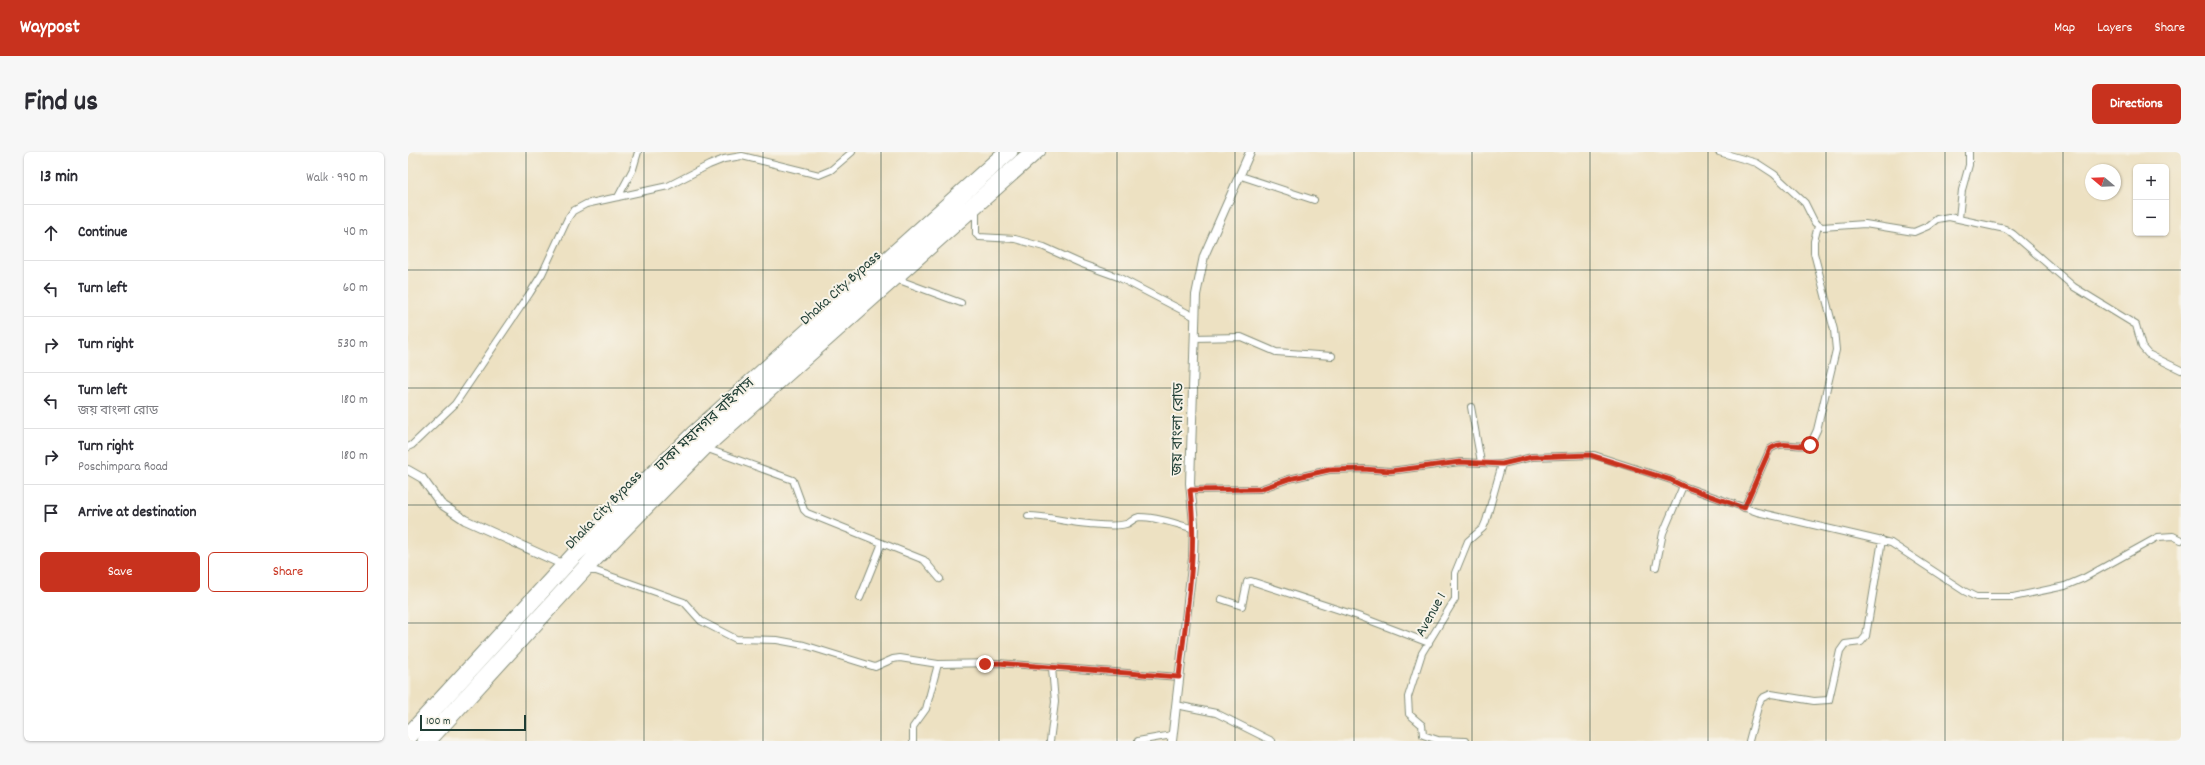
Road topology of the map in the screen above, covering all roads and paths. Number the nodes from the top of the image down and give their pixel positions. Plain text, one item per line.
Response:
1 (638, 152) edge
2 (852, 152) edge
3 (1001, 152) edge
4 (1012, 152) edge
5 (1028, 152) edge
6 (1041, 152) edge
7 (1250, 152) edge
8 (1719, 152) edge
9 (1969, 152) edge
10 (1241, 176) junction
11 (618, 197) junction
12 (1314, 200) dead end
13 (976, 210) junction
14 (1959, 218) junction
15 (1818, 226) junction
16 (899, 280) junction
17 (961, 303) dead end
18 (1195, 317) junction
19 (1194, 338) junction
20 (1332, 356) dead end
21 (2181, 370) edge
22 (1472, 407) dead end
23 (408, 446) edge
24 (708, 449) junction
25 (1482, 462) junction
26 (1502, 464) junction
27 (408, 470) edge
28 (1683, 486) junction
29 (1190, 490) junction
30 (1744, 508) junction
31 (1028, 516) dead end
32 (1194, 529) junction
33 (1882, 540) junction
34 (2181, 540) edge
35 (882, 543) junction
36 (560, 563) junction
37 (1656, 567) dead end
38 (588, 571) junction
39 (940, 580) dead end
40 (860, 598) dead end
41 (1221, 599) dead end
42 (1429, 643) junction
43 (938, 664) junction
44 (1052, 668) junction
45 (1179, 677) junction
46 (1176, 705) junction
47 (408, 730) edge
48 (1172, 738) edge
49 (408, 741) edge
50 (423, 741) edge
51 (432, 741) edge
52 (913, 741) edge
53 (1050, 741) edge
54 (1138, 741) edge
55 (1272, 741) edge
56 (1465, 741) edge
57 (1749, 741) edge

1 - 11 street
2 - 11 street
3 - 36 main road
4 - 49 highway, Dhaka City Bypass
5 - 50 highway, ঢাকা মহানগর বাইপাস
6 - 13 main road
7 - 10 main road, জয় বাংলা রোড
8 - 15 street
9 - 14 street
10 - 12 street
10 - 18 main road, জয় বাংলা রোড
11 - 23 street
13 - 16 main road
13 - 18 street
14 - 15 street
14 - 21 street
15 - 30 street
16 - 17 street
16 - 24 main road
18 - 19 main road, জয় বাংলা রোড
19 - 20 street
19 - 29 main road, জয় বাংলা রোড
22 - 25 street
24 - 35 street
24 - 38 main road
25 - 26 street
25 - 29 street
26 - 28 street
26 - 42 street, Avenue 1
27 - 36 main road
28 - 30 street
28 - 37 street
29 - 32 main road, জয় বাংলা রোড
30 - 33 street
31 - 32 street
32 - 45 main road, জয় বাংলা রোড
33 - 34 street
33 - 57 street
35 - 39 street
35 - 40 street
36 - 47 main road
38 - 43 street
38 - 51 main road
41 - 42 street
42 - 56 street, Avenue 1
43 - 44 street
43 - 52 street
44 - 45 street
44 - 53 street
45 - 46 main road, জয় বাংলা রোড
46 - 48 main road, জয় বাংলা রোড
46 - 55 street
48 - 54 street

